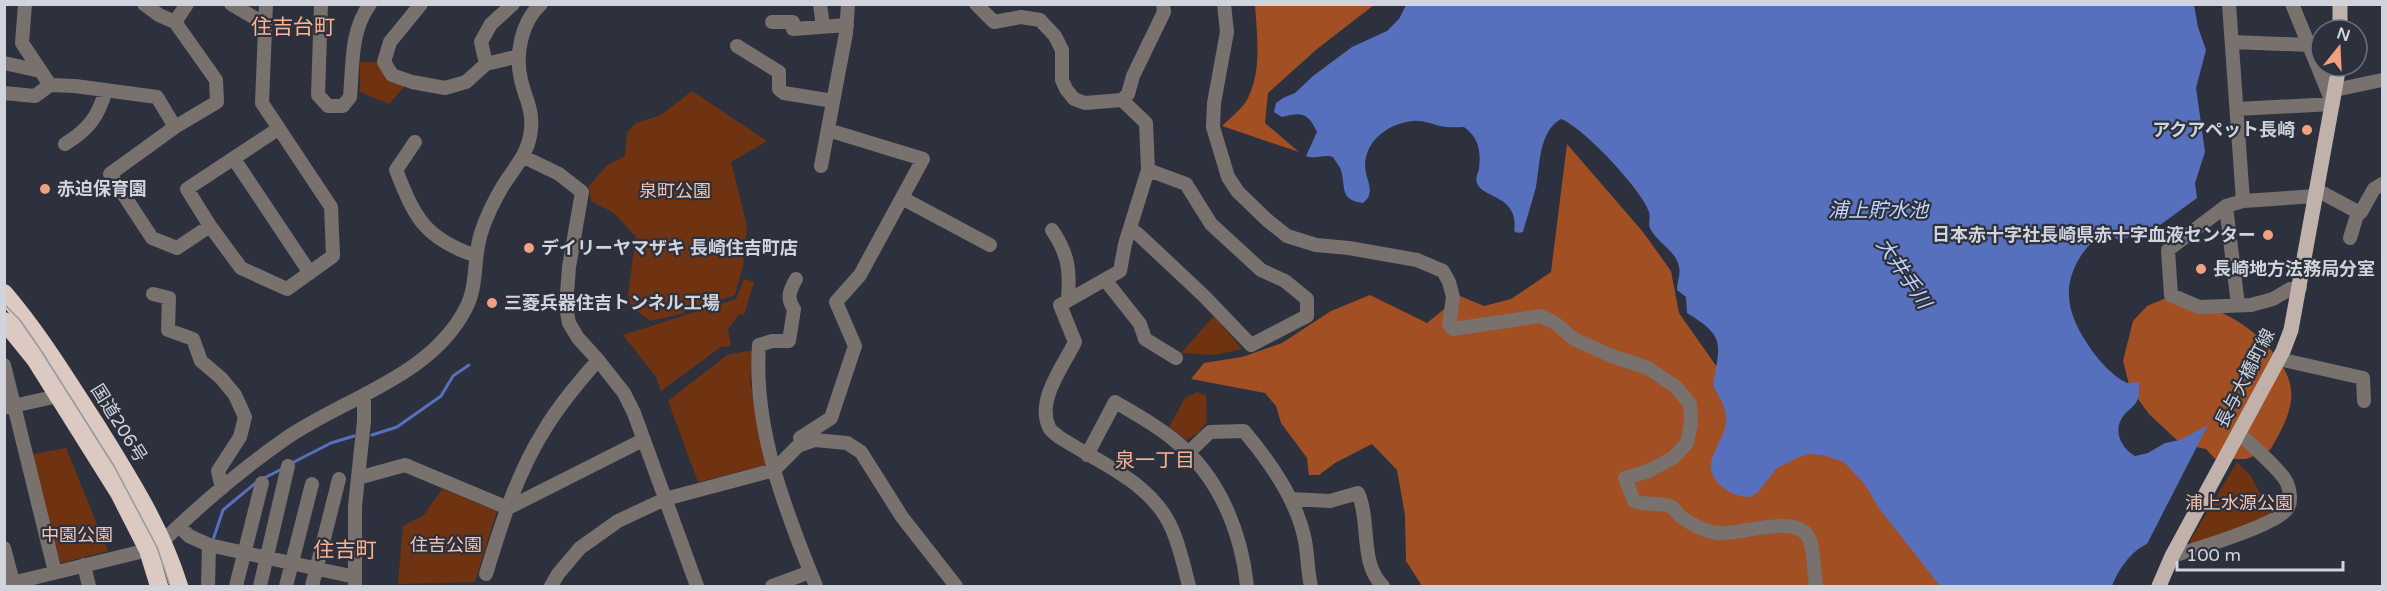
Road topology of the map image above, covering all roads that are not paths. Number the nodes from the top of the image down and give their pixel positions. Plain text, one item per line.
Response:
1 (25, 4) edge
2 (144, 4) edge
3 (187, 4) edge
4 (231, 4) edge
5 (266, 4) edge
6 (321, 4) edge
7 (370, 4) edge
8 (421, 4) edge
9 (513, 4) edge
10 (820, 4) edge
11 (848, 4) edge
12 (976, 4) edge
13 (1164, 4) edge
14 (1224, 4) edge
15 (2229, 4) edge
16 (2292, 4) edge
17 (537, 6) edge
18 (174, 22) junction
19 (772, 22) dead end
20 (265, 24) junction
21 (847, 25) junction
22 (823, 27) junction
23 (2232, 42) junction
24 (2309, 45) joint
25 (737, 46) dead end
26 (519, 56) junction
27 (4, 63) edge
28 (486, 63) junction
29 (40, 71) junction
30 (2325, 78) edge
31 (2337, 78) edge
32 (2382, 80) edge
33 (50, 85) junction
34 (106, 90) junction
35 (4, 93) edge
36 (2334, 97) junction
37 (1122, 100) junction
38 (833, 101) junction
39 (2237, 109) junction
40 (175, 128) junction
41 (278, 129) junction
42 (828, 130) junction
43 (415, 142) dead end
44 (65, 144) dead end
45 (524, 157) junction
46 (234, 159) junction
47 (822, 166) dead end
48 (1148, 170) junction
49 (2382, 184) edge
50 (2317, 193) junction
51 (902, 198) junction
52 (2243, 201) junction
53 (2226, 206) junction
54 (2358, 212) junction
55 (210, 226) junction
56 (1130, 228) junction
57 (1052, 230) dead end
58 (2350, 238) dead end
59 (990, 245) dead end
60 (476, 256) junction
61 (310, 273) junction
62 (796, 279) dead end
63 (1106, 280) junction
64 (2300, 288) junction
65 (4, 293) edge
66 (153, 294) dead end
67 (1068, 300) junction
68 (2238, 305) junction
69 (4, 321) edge
70 (1176, 358) dead end
71 (2279, 359) junction
72 (598, 360) junction
73 (4, 365) edge
74 (58, 396) junction
75 (364, 397) junction
76 (2364, 401) dead end
77 (9, 407) edge
78 (2239, 433) junction
79 (800, 438) dead end
80 (643, 440) junction
81 (1188, 453) junction
82 (1087, 454) junction
83 (288, 466) dead end
84 (774, 470) junction
85 (358, 478) junction
86 (339, 479) dead end
87 (262, 483) dead end
88 (312, 484) dead end
89 (222, 488) junction
90 (665, 499) junction
91 (1291, 499) junction
92 (508, 508) junction
93 (179, 526) junction
94 (156, 545) junction
95 (209, 545) junction
96 (4, 548) edge
97 (243, 553) junction
98 (2172, 556) junction
99 (267, 558) junction
100 (292, 564) junction
101 (84, 565) junction
102 (316, 570) junction
103 (55, 572) junction
104 (810, 572) junction
105 (486, 574) dead end
106 (347, 581) edge
107 (11, 585) edge
108 (89, 586) edge
109 (159, 586) edge
110 (179, 586) edge
111 (208, 586) edge
112 (236, 586) edge
113 (260, 586) edge
114 (286, 586) edge
115 (312, 586) edge
116 (551, 586) edge
117 (697, 586) edge
118 (772, 586) edge
119 (816, 586) edge
120 (956, 586) edge
121 (1189, 586) edge
122 (1247, 586) edge
123 (1311, 586) edge
124 (1383, 586) edge
125 (1816, 586) edge
126 (2159, 586) edge

1 - 29 street
2 - 18 street
3 - 18 street
4 - 20 street
5 - 20 street
6 - 7 street
8 - 28 street
9 - 28 street
10 - 22 street
11 - 21 street
12 - 37 street
13 - 37 street
14 - 125 street
15 - 23 street
16 - 24 street
17 - 26 street
18 - 40 street
19 - 22 street
20 - 41 street
21 - 22 street
21 - 38 street
23 - 24 street
23 - 39 street
25 - 38 street
26 - 28 street
26 - 45 street
27 - 29 street
29 - 33 street
30 - 36 street
31 - 36 main road, 長与大橋町線
32 - 36 street
33 - 34 street
33 - 35 street
34 - 40 street
34 - 44 street
36 - 39 street
36 - 50 main road, 長与大橋町線
37 - 48 street
38 - 42 street
39 - 52 street
40 - 55 street
41 - 46 street
41 - 61 street
42 - 47 street
42 - 51 street
43 - 60 street
45 - 60 street
45 - 72 street
46 - 55 street
46 - 61 street
48 - 56 street
48 - 56 street
49 - 54 street
50 - 52 street
50 - 54 street
50 - 64 main road, 長与大橋町線
51 - 59 street
51 - 79 street
52 - 53 street
53 - 68 street
53 - 68 street
54 - 58 street
55 - 61 street
56 - 63 street
57 - 67 street
60 - 75 street
62 - 84 street
63 - 67 street
63 - 70 street
64 - 68 street
64 - 71 main road, 長与大橋町線
65 - 94 highway, 国道206号
66 - 89 street
67 - 82 street
69 - 74 highway, 国道206号
71 - 76 street
71 - 78 main road, 長与大橋町線
72 - 80 street
72 - 92 street
73 - 77 street
74 - 77 street
74 - 94 highway, 国道206号
75 - 85 street
75 - 89 street
77 - 103 street
78 - 98 main road, 長与大橋町線
78 - 98 street
80 - 90 street
80 - 92 street
81 - 82 street
81 - 91 street
81 - 122 street
82 - 121 street
83 - 99 street
84 - 90 street
84 - 104 street
84 - 120 street
85 - 92 street
85 - 106 street
86 - 102 street
87 - 97 street
88 - 100 street
89 - 93 street
90 - 116 street
90 - 117 street
91 - 123 street
91 - 124 street
92 - 105 street
93 - 94 street
93 - 95 street
94 - 101 street
94 - 109 highway, 国道206号
94 - 110 highway, 国道206号
95 - 97 street
95 - 111 street
96 - 107 street
97 - 99 street
97 - 112 street
98 - 126 main road, 長与大橋町線
99 - 100 street
99 - 113 street
100 - 102 street
100 - 114 street
101 - 103 street
101 - 108 street
102 - 106 street
102 - 115 street
103 - 107 street
104 - 118 street
104 - 119 street

